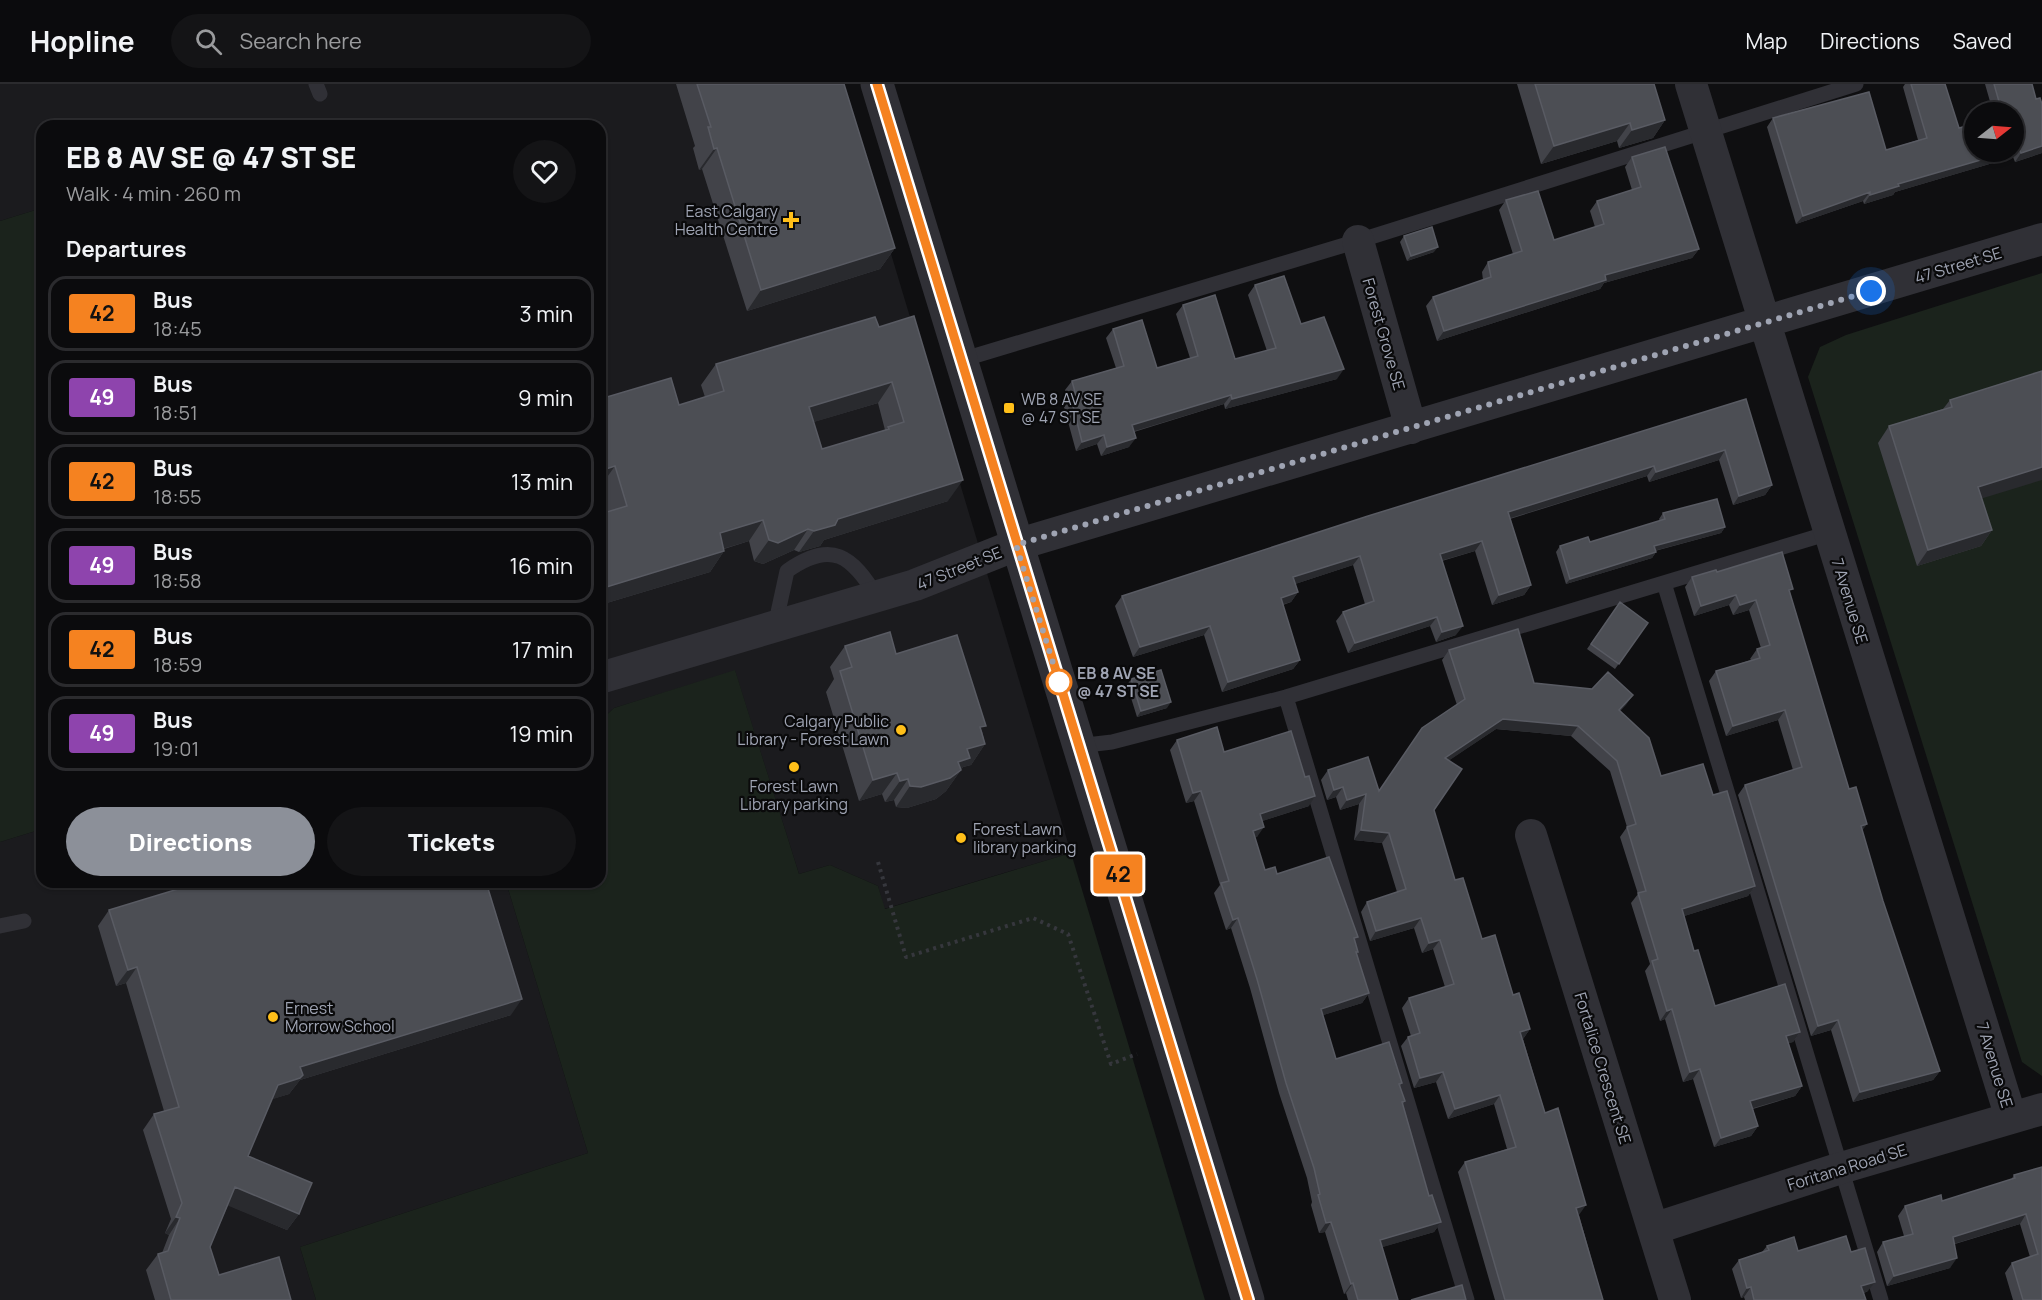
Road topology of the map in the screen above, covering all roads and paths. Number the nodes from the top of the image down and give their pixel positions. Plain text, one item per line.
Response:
1 (877, 84) edge
2 (1691, 84) edge
3 (1856, 84) edge
4 (1706, 132) junction
5 (2042, 239) edge
6 (1358, 241) junction
7 (1764, 323) junction
8 (961, 360) junction
9 (1411, 428) junction
10 (1829, 533) junction
11 (1016, 545) junction
12 (1664, 583) junction
13 (877, 597) junction
14 (775, 626) junction
15 (606, 676) edge
16 (1286, 697) junction
17 (1078, 746) junction
18 (1531, 835) dead end
19 (878, 862) dead end
20 (24, 921) dead end
21 (0, 926) edge
22 (1137, 1054) dead end
23 (2042, 1109) edge
24 (2012, 1118) junction
25 (1841, 1168) junction
26 (1653, 1229) junction
27 (1248, 1300) edge
28 (1467, 1300) edge
29 (1675, 1300) edge
30 (1881, 1300) edge

1 - 8 street
2 - 4 street, 7 Avenue SE
3 - 4 lane
4 - 6 lane
4 - 7 street, 7 Avenue SE
5 - 7 street, 47 Street SE
6 - 8 lane
6 - 9 street, Forest Grove SE
7 - 9 street, 47 Street SE
7 - 10 street, 7 Avenue SE
8 - 11 street
9 - 11 street, 47 Street SE
10 - 12 lane
10 - 24 street, 7 Avenue SE
11 - 13 street, 47 Street SE
11 - 17 street
12 - 16 lane
12 - 25 lane
13 - 14 street, 47 Street SE
13 - 14 lane
14 - 15 street, 47 Street SE
16 - 17 lane
16 - 28 lane
17 - 27 street
18 - 26 street, Fortalice Crescent SE
19 - 22 path
20 - 21 lane
23 - 24 street, Foritana Road SE
24 - 25 street, Foritana Road SE
25 - 26 street, Foritana Road SE
25 - 30 lane
26 - 29 street, Fortalice Crescent SE

